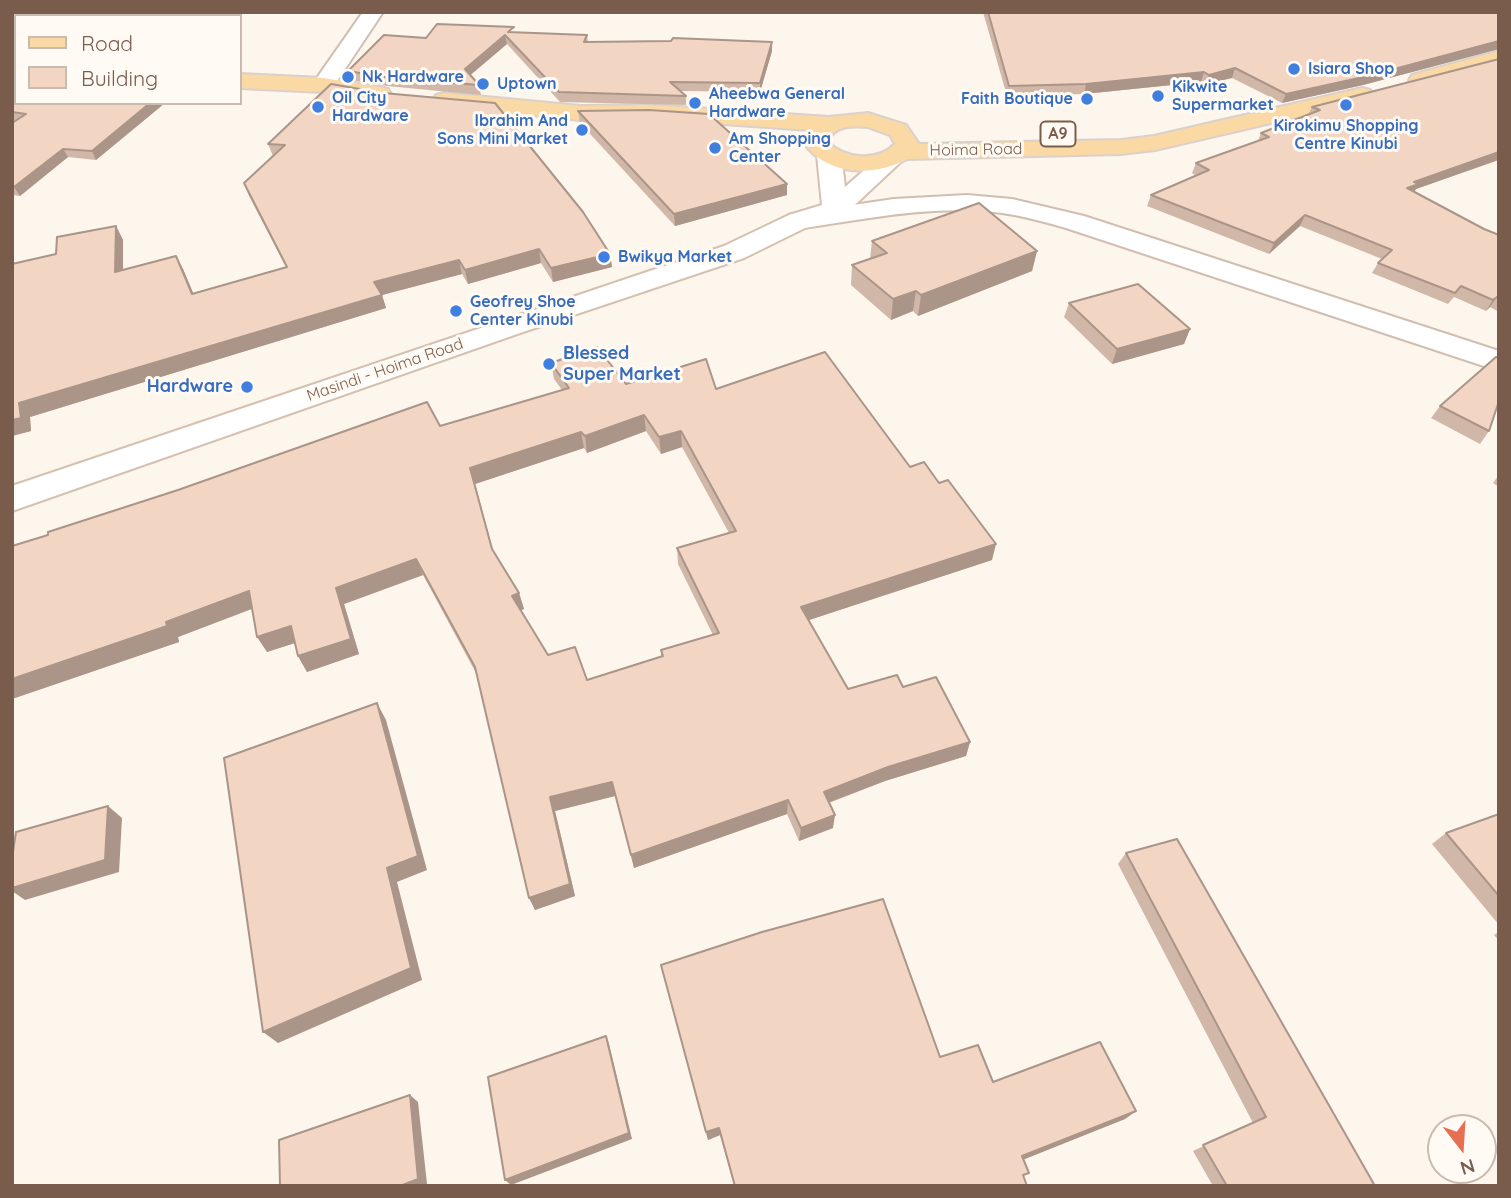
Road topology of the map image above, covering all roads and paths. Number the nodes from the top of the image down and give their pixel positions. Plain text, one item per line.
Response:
1 (373, 12) edge
2 (1499, 57) edge
3 (242, 80) edge
4 (323, 85) junction
5 (401, 97) edge
6 (427, 99) edge
7 (581, 113) junction
8 (829, 124) junction
9 (900, 147) junction
10 (824, 152) junction
11 (835, 209) junction
12 (799, 221) junction
13 (1499, 361) edge
14 (12, 499) edge

1 - 4 main road
2 - 9 main road, Hoima Road
3 - 4 main road
4 - 5 main road
6 - 7 main road
7 - 8 main road
7 - 10 main road
8 - 9 main road
8 - 10 main road
9 - 10 main road
9 - 11 main road, Masindi - Hoima Road
10 - 11 main road
11 - 12 main road, Masindi - Hoima Road
12 - 13 main road
12 - 14 main road, Masindi - Hoima Road

